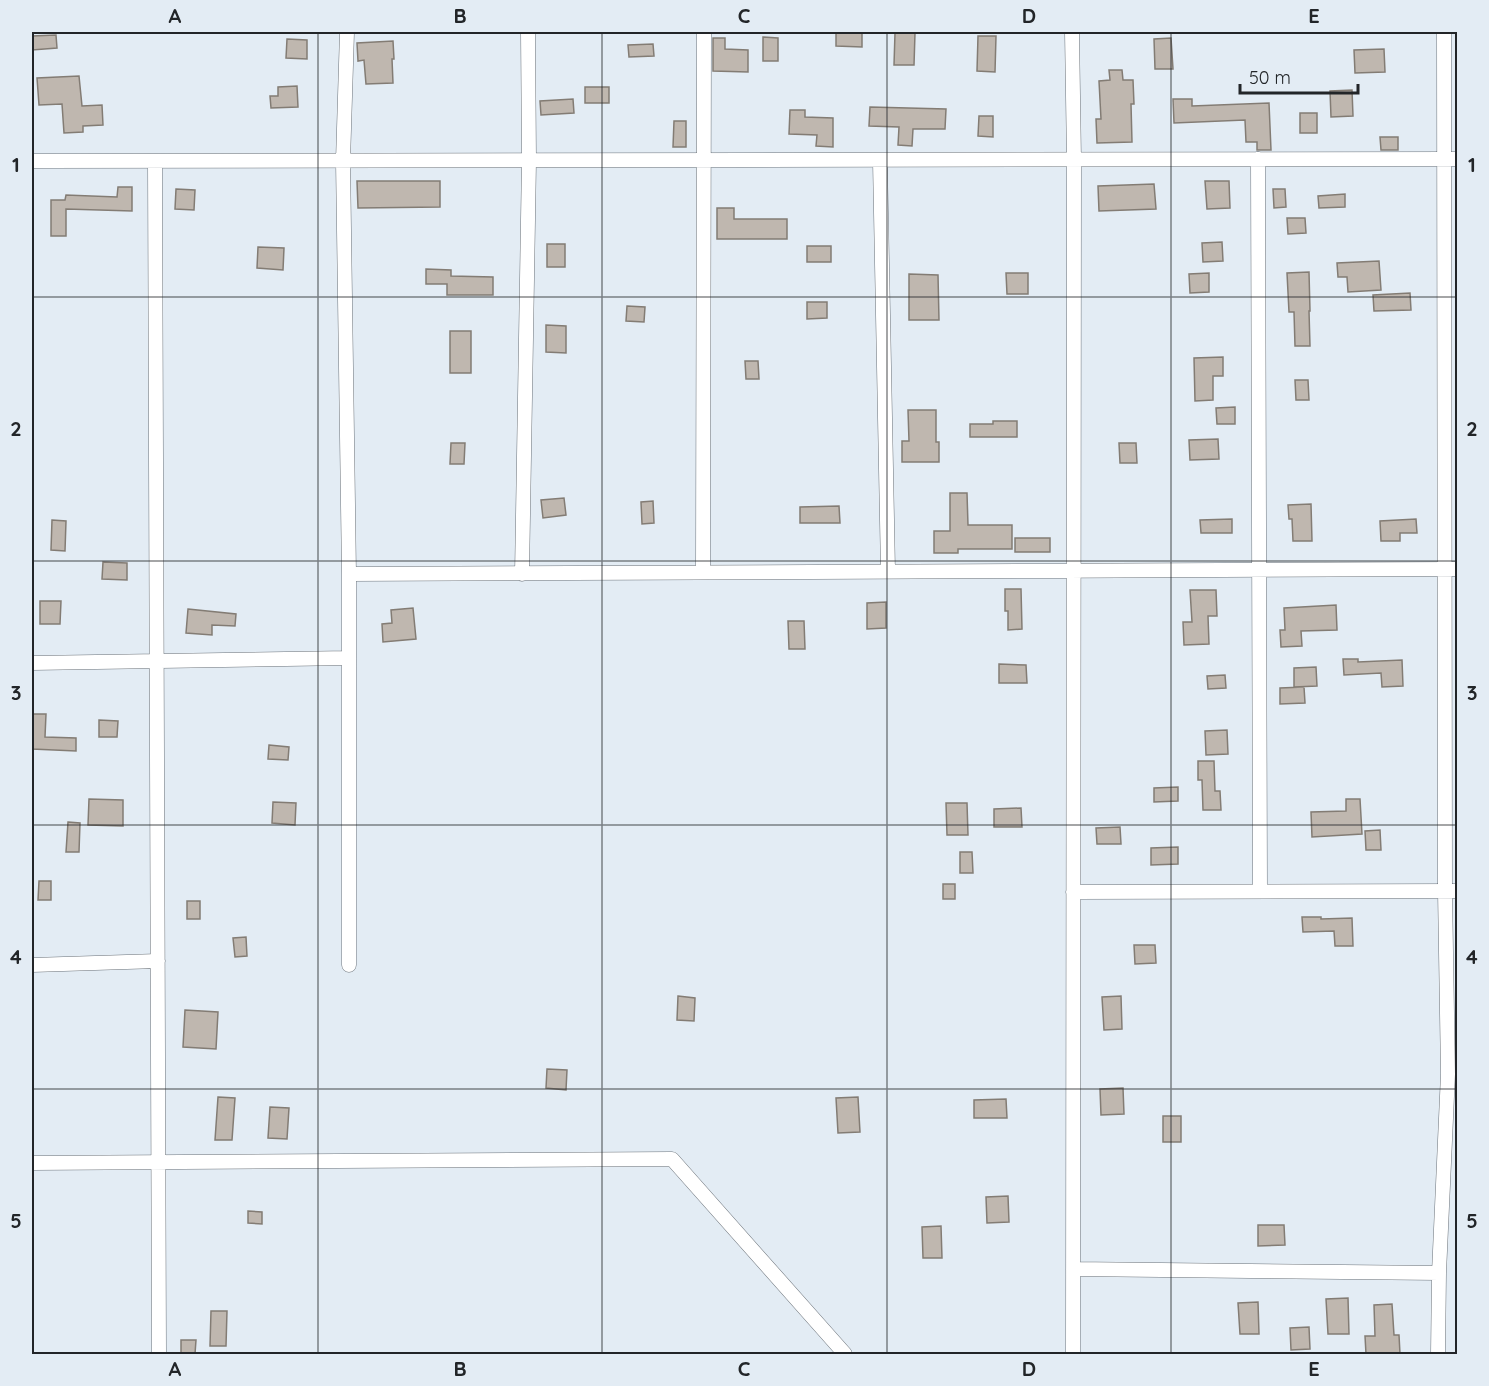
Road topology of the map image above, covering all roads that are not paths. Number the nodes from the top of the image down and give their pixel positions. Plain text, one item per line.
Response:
1 (347, 32) edge
2 (528, 32) edge
3 (704, 32) edge
4 (1072, 32) edge
5 (1444, 32) edge
6 (1258, 159) junction
7 (1451, 159) edge
8 (1074, 160) junction
9 (32, 161) edge
10 (155, 161) junction
11 (343, 161) junction
12 (529, 161) junction
13 (704, 161) junction
14 (880, 161) junction
15 (1451, 569) edge
16 (1073, 570) junction
17 (1259, 570) junction
18 (888, 571) junction
19 (703, 572) junction
20 (349, 574) junction
21 (522, 574) junction
22 (349, 658) junction
23 (157, 661) junction
24 (32, 663) edge
25 (1260, 891) junction
26 (1451, 891) edge
27 (1073, 892) junction
28 (158, 961) junction
29 (32, 965) edge
30 (350, 965) dead end
31 (159, 1162) junction
32 (32, 1163) edge
33 (1073, 1269) junction
34 (1439, 1273) junction
35 (159, 1354) edge
36 (845, 1354) edge
37 (1072, 1354) edge
38 (1438, 1354) edge

1 - 11 street
2 - 12 street
3 - 13 street
4 - 8 street
5 - 7 street
6 - 7 street
6 - 8 street
6 - 17 street
7 - 15 street
8 - 14 street
8 - 16 street
9 - 10 street
10 - 11 street
10 - 23 street
11 - 12 street
11 - 20 street
12 - 13 street
12 - 21 street
13 - 14 street
13 - 19 street
14 - 18 street
15 - 17 street
15 - 26 street
16 - 17 street
16 - 18 street
16 - 27 street
17 - 25 street
18 - 19 street
19 - 21 street
20 - 21 street
20 - 22 street
22 - 23 street
22 - 30 street
23 - 24 street
23 - 28 street
25 - 26 street
25 - 27 street
26 - 34 street
27 - 33 street
28 - 29 street
28 - 31 street
31 - 32 street
31 - 35 street
31 - 36 street
33 - 34 street
33 - 37 street
34 - 38 street

